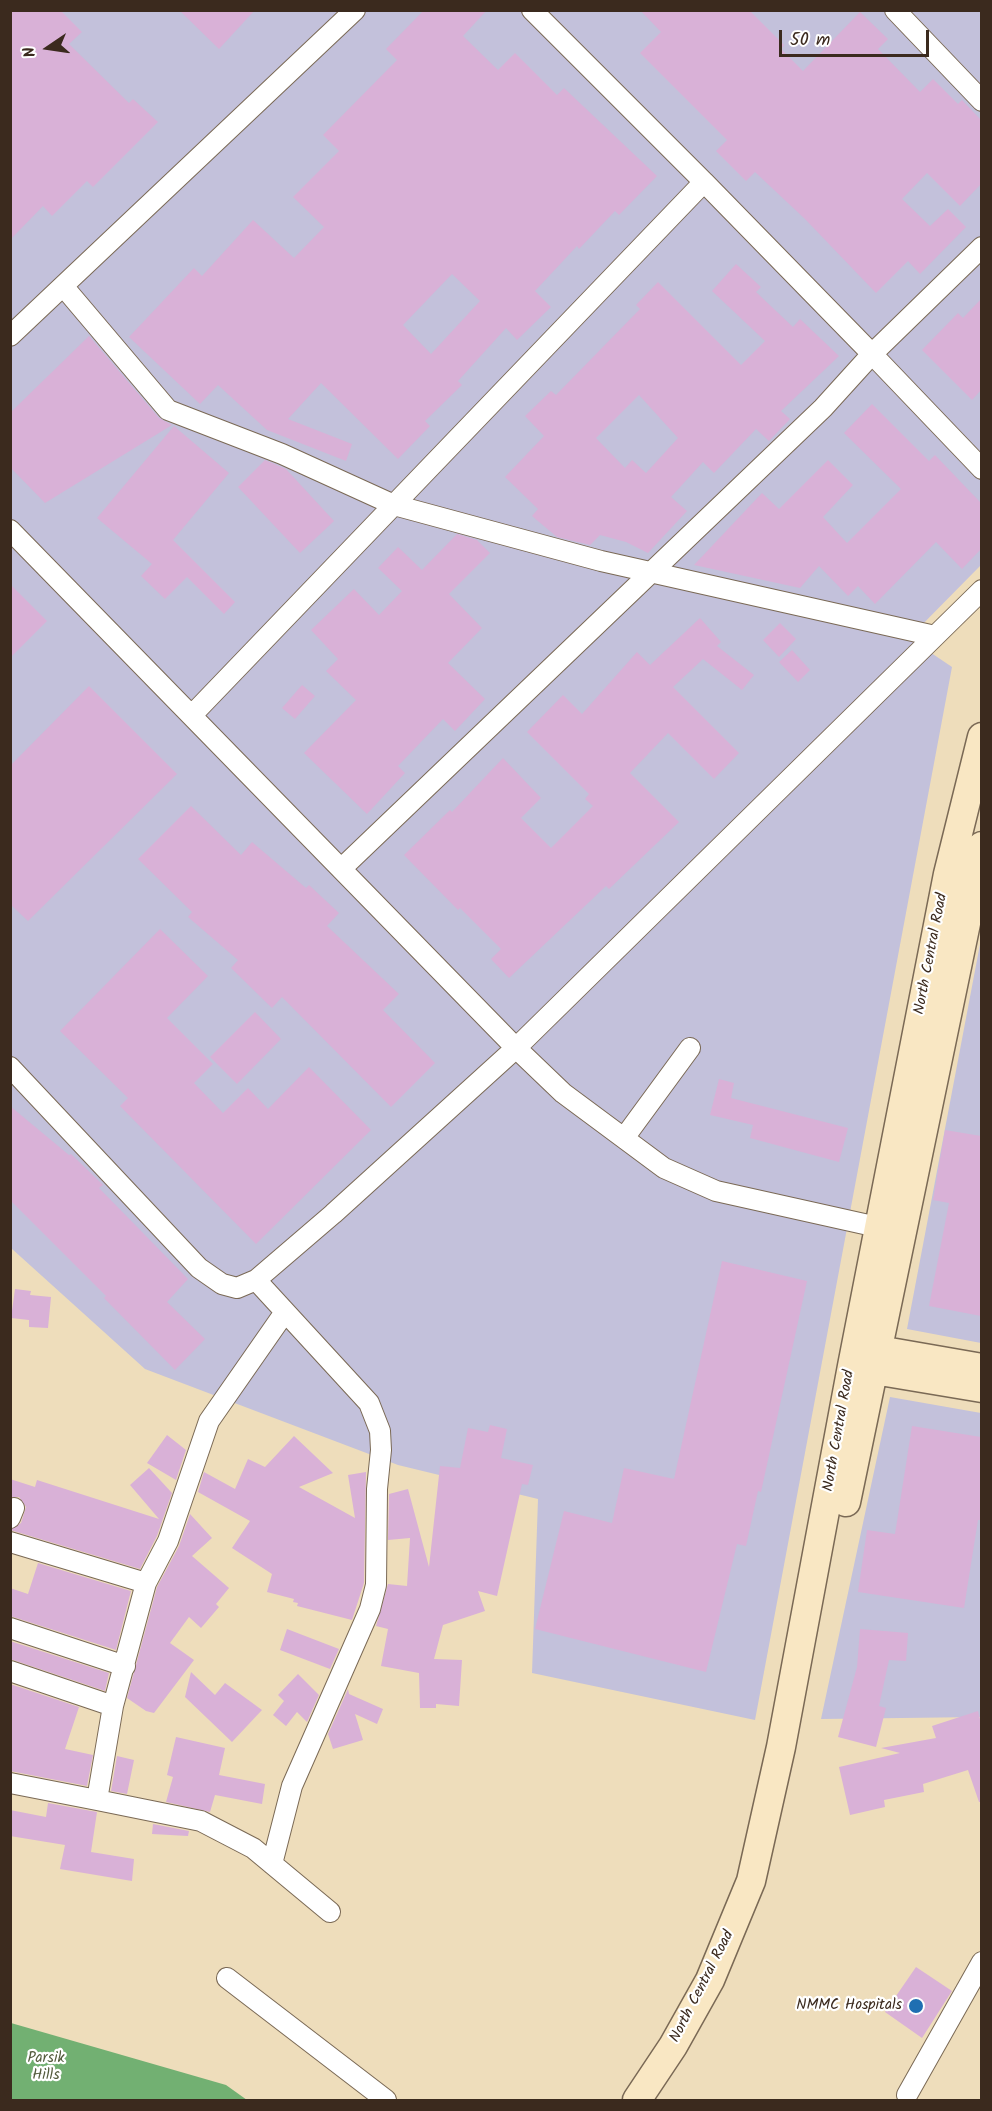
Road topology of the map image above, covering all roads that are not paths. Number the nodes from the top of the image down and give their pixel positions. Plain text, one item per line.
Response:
1 (355, 10) edge
2 (532, 10) edge
3 (896, 11) edge
4 (981, 101) edge
5 (704, 182) junction
6 (981, 247) edge
7 (63, 286) junction
8 (10, 336) edge
9 (872, 354) junction
10 (981, 469) edge
11 (394, 505) junction
12 (10, 530) edge
13 (652, 571) junction
14 (981, 590) edge
15 (935, 636) junction
16 (192, 715) junction
17 (981, 737) edge
18 (981, 846) edge
19 (342, 868) junction
20 (516, 1048) junction
21 (690, 1048) dead end
22 (10, 1066) edge
23 (624, 1138) junction
24 (889, 1229) junction
25 (256, 1280) junction
26 (285, 1312) junction
27 (865, 1358) junction
28 (981, 1368) edge
29 (981, 1388) edge
30 (10, 1542) edge
31 (146, 1583) junction
32 (10, 1628) edge
33 (125, 1666) junction
34 (10, 1671) edge
35 (113, 1706) junction
36 (10, 1783) edge
37 (97, 1800) junction
38 (272, 1864) junction
39 (330, 1912) dead end
40 (981, 1962) edge
41 (227, 1978) dead end
42 (907, 2098) edge
43 (386, 2100) edge
44 (637, 2100) edge
45 (654, 2100) edge

1 - 7 street
2 - 5 street
3 - 4 street
5 - 9 street
5 - 11 street
6 - 9 street
7 - 8 street
7 - 11 street
9 - 10 street
9 - 13 street
11 - 13 street
11 - 16 street
12 - 16 street
13 - 15 street
13 - 19 street
14 - 15 street
15 - 20 street
16 - 19 street
17 - 24 main road, North Central Road
18 - 24 main road, North Central Road
19 - 20 street
20 - 23 street
20 - 25 street
21 - 23 street
22 - 25 street
23 - 24 street
24 - 27 main road, North Central Road
25 - 26 street
26 - 31 street
26 - 38 street
27 - 28 main road
27 - 29 main road
27 - 44 main road, North Central Road
27 - 45 main road, North Central Road
30 - 31 street
31 - 33 street
32 - 33 street
33 - 35 street
34 - 35 street
35 - 37 street
36 - 37 street
37 - 38 street
38 - 39 street
40 - 42 street
41 - 43 street

